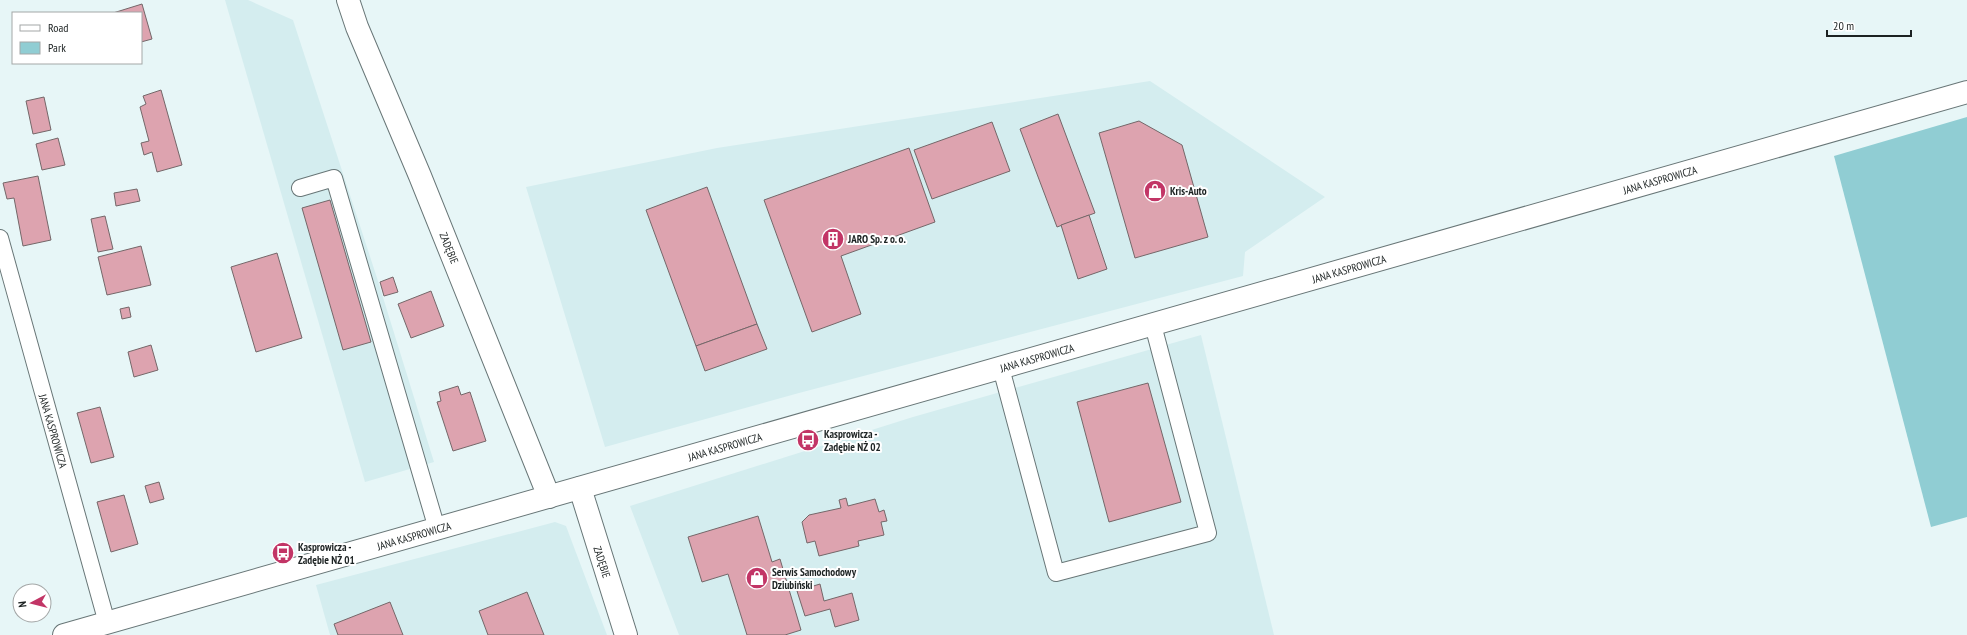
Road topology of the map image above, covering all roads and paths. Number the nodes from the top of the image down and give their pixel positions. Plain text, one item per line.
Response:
1 (348, 0) edge
2 (1967, 92) edge
3 (300, 188) dead end
4 (0, 238) edge
5 (1153, 325) junction
6 (1000, 368) junction
7 (580, 488) junction
8 (549, 497) junction
9 (437, 529) junction
10 (107, 623) junction
11 (64, 635) edge
12 (626, 635) edge

1 - 8 street, ZADĘBIE
2 - 5 street, JANA KASPROWICZA
3 - 9 lane
4 - 10 lane, JANA KASPROWICZA
5 - 6 street, JANA KASPROWICZA
5 - 6 lane
6 - 7 street, JANA KASPROWICZA
7 - 8 street, JANA KASPROWICZA
7 - 12 street, ZADĘBIE
8 - 9 street, JANA KASPROWICZA
9 - 10 street, JANA KASPROWICZA
10 - 11 street, JANA KASPROWICZA

